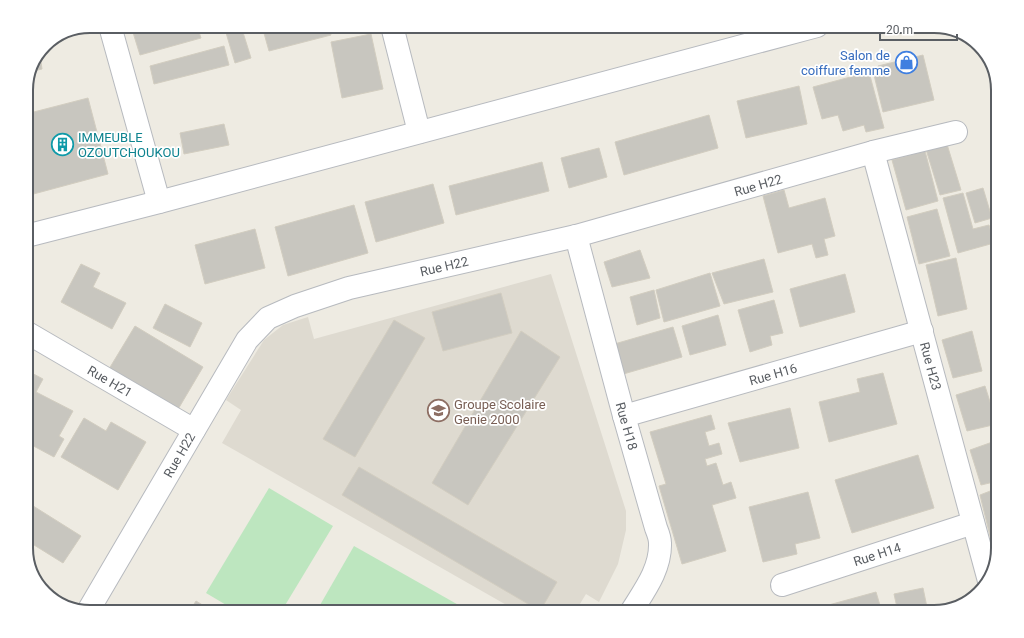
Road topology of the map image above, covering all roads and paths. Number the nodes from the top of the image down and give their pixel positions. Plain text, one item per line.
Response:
1 (112, 33) edge
2 (394, 33) edge
3 (791, 33) edge
4 (419, 132) junction
5 (956, 132) dead end
6 (873, 152) junction
7 (159, 202) junction
8 (33, 234) edge
9 (576, 236) junction
10 (922, 332) junction
11 (33, 336) edge
12 (624, 416) junction
13 (194, 430) junction
14 (973, 523) junction
15 (986, 571) edge
16 (782, 585) dead end
17 (92, 605) edge
18 (635, 605) edge

1 - 7 street
2 - 4 street
3 - 4 street
4 - 7 street
5 - 6 street, Rue H22
6 - 9 street, Rue H22
6 - 10 street, Rue H23
7 - 8 street
9 - 12 street, Rue H18
9 - 13 street, Rue H22
10 - 12 street, Rue H16
10 - 14 street, Rue H23
11 - 13 street, Rue H21
12 - 18 street, Rue H18
13 - 17 street, Rue H22
14 - 15 street, Rue H23
14 - 16 street, Rue H14

